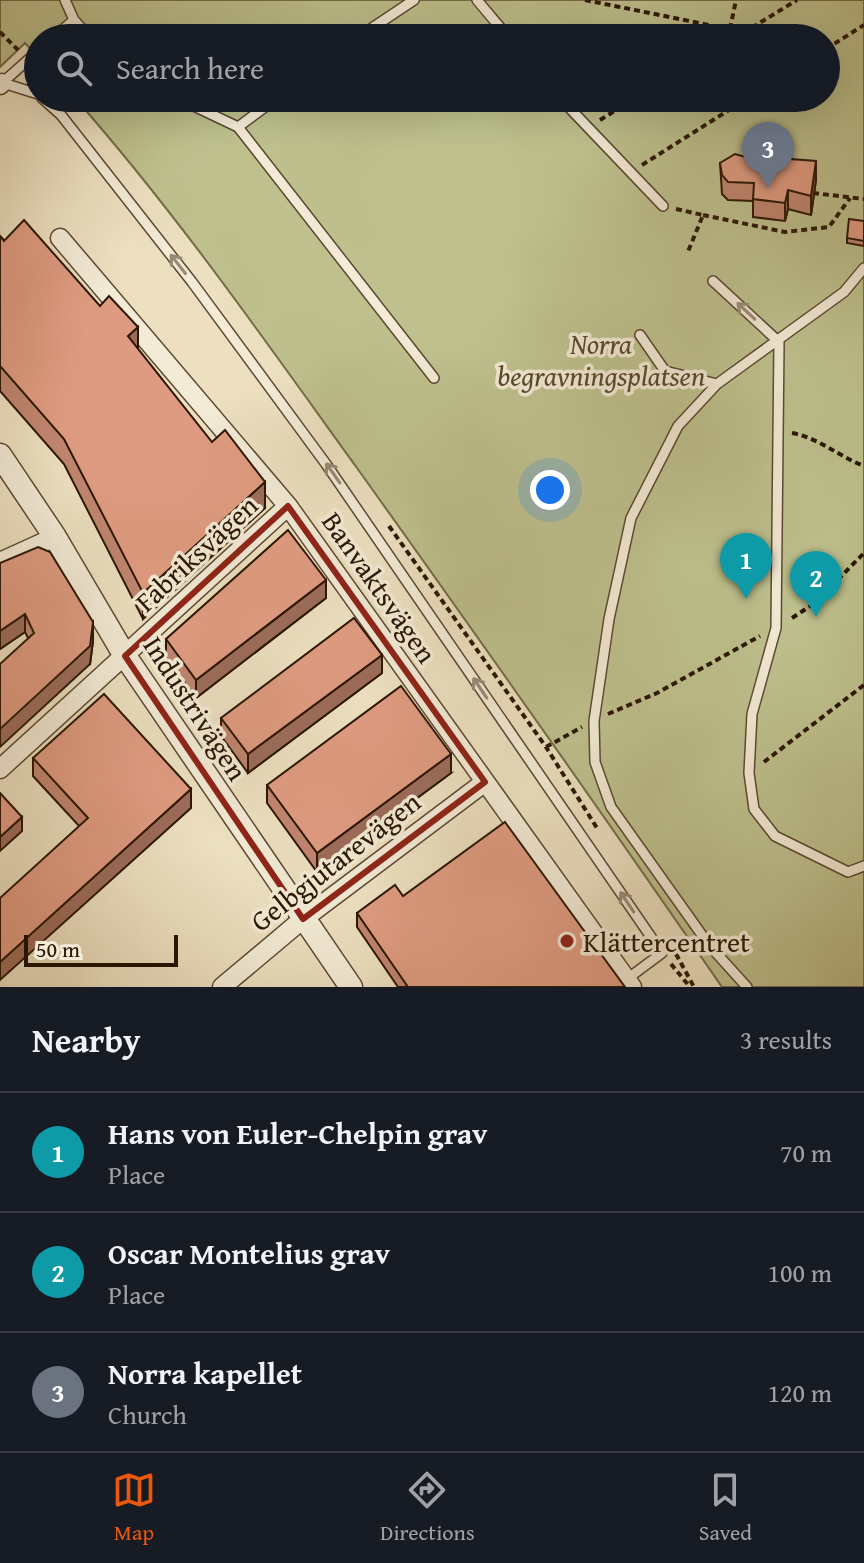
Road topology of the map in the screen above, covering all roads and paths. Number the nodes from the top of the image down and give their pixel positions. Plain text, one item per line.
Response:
1 (65, 0) edge
2 (477, 0) edge
3 (589, 0) edge
4 (736, 0) edge
5 (797, 0) edge
6 (408, 1) edge
7 (74, 20) junction
8 (69, 24) edge
9 (78, 24) edge
10 (376, 24) edge
11 (497, 24) edge
12 (706, 24) edge
13 (731, 24) edge
14 (757, 24) edge
15 (864, 25) edge
16 (840, 40) edge
17 (24, 63) edge
18 (1, 84) edge
19 (24, 91) edge
20 (58, 112) edge
21 (200, 112) edge
22 (258, 112) edge
23 (572, 112) edge
24 (613, 112) edge
25 (726, 112) edge
26 (238, 127) junction
27 (586, 128) junction
28 (630, 172) junction
29 (813, 193) edge
30 (850, 198) junction
31 (864, 199) edge
32 (663, 206) joint
33 (703, 215) junction
34 (60, 238) dead end
35 (687, 254) dead end
36 (864, 268) edge
37 (713, 281) dead end
38 (640, 335) dead end
39 (779, 342) junction
40 (434, 378) dead end
41 (717, 384) junction
42 (778, 430) junction
43 (0, 455) edge
44 (864, 466) edge
45 (288, 506) junction
46 (55, 537) junction
47 (864, 553) edge
48 (0, 562) edge
49 (776, 628) junction
50 (125, 656) junction
51 (864, 685) edge
52 (594, 721) junction
53 (546, 747) dead end
54 (0, 769) edge
55 (749, 773) junction
56 (485, 782) junction
57 (864, 866) edge
58 (303, 919) junction
59 (662, 953) junction
60 (630, 983) edge
61 (222, 987) edge
62 (351, 987) edge
63 (690, 987) edge
64 (747, 987) edge

1 - 7 lane
2 - 11 lane
3 - 12 path
4 - 13 path
5 - 14 path
6 - 10 lane
7 - 8 lane
7 - 9 lane
15 - 16 path
17 - 18 lane
18 - 19 lane
59 -> 20 lane
21 - 26 lane
22 - 26 lane
23 - 27 lane
24 - 27 path
25 - 28 path
26 - 40 lane
27 - 28 lane
28 - 32 lane
29 - 30 path
30 - 31 path
30 - 33 path
32 - 33 path
33 - 35 path
34 - 45 street, Banvaktsvägen
36 - 39 lane
39 -> 37 lane
38 - 41 lane
39 - 41 lane
39 - 42 lane
41 - 52 lane
42 - 44 path
42 - 49 lane
43 - 46 street, Industrivägen
45 - 50 street, Fabriksvägen
45 - 56 street, Banvaktsvägen
46 - 48 street
46 - 50 street, Industrivägen
47 - 49 path
49 - 52 path
49 - 55 lane
50 - 54 street, Fabriksvägen
50 - 58 street, Industrivägen
51 - 55 path
52 - 53 path
52 - 64 lane
55 - 57 lane
56 - 58 street, Gelbgjutarevägen
56 - 60 street, Banvaktsvägen
58 - 61 street, Gelbgjutarevägen
58 - 62 street, Industrivägen
59 - 60 lane
59 - 63 path

